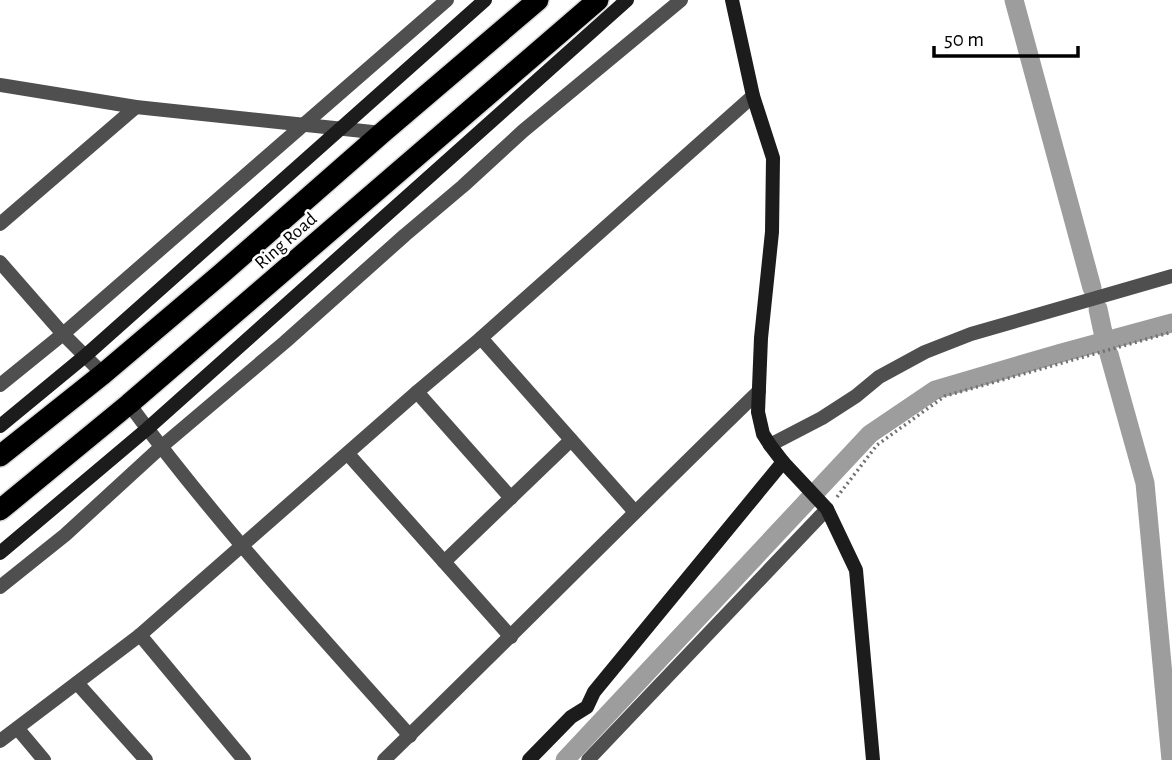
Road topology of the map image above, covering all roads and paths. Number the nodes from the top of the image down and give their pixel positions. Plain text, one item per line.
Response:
1 (447, 0) edge
2 (485, 0) edge
3 (538, 0) edge
4 (598, 0) edge
5 (627, 0) edge
6 (681, 0) edge
7 (732, 0) edge
8 (0, 85) edge
9 (753, 96) junction
10 (136, 107) junction
11 (303, 125) junction
12 (340, 128) junction
13 (382, 133) junction
14 (0, 224) edge
15 (0, 262) edge
16 (1172, 276) edge
17 (1172, 332) edge
18 (63, 334) junction
19 (481, 338) junction
20 (85, 356) junction
21 (103, 374) junction
22 (0, 385) edge
23 (759, 391) junction
24 (417, 392) junction
25 (130, 404) junction
26 (0, 426) edge
27 (147, 429) junction
28 (571, 440) junction
29 (770, 445) junction
30 (161, 447) junction
31 (348, 454) junction
32 (0, 456) edge
33 (783, 462) junction
34 (511, 498) junction
35 (823, 505) junction
36 (0, 510) edge
37 (635, 512) junction
38 (241, 547) junction
39 (0, 554) edge
40 (444, 562) junction
41 (0, 587) edge
42 (140, 635) junction
43 (511, 637) junction
44 (77, 683) junction
45 (18, 729) junction
46 (410, 736) junction
47 (0, 741) edge
48 (44, 760) edge
49 (146, 760) edge
50 (244, 760) edge
51 (384, 760) edge
52 (529, 760) edge
53 (588, 760) edge
54 (873, 760) edge

1 - 11 street
2 - 12 street
3 - 13 highway, Ring Road
4 - 25 highway, Ring Road
5 - 27 street
6 - 30 street
7 - 9 street
8 - 10 street
9 - 19 street
9 - 23 street
10 - 11 street
10 - 14 street
11 - 12 street
11 - 18 street
12 - 13 street
12 - 20 street
13 - 21 highway, Ring Road
15 - 18 street
16 - 29 street
17 - 35 path
18 - 20 street
18 - 22 street
19 - 24 street
19 - 28 street
20 - 21 street
20 - 26 street
21 - 32 highway, Ring Road
23 - 29 street
23 - 37 street
24 - 31 street
24 - 34 street
25 - 27 street
25 - 36 highway, Ring Road
27 - 30 street
27 - 39 street
28 - 34 street
28 - 37 street
29 - 33 street
30 - 38 street
30 - 41 street
31 - 38 street
31 - 40 street
33 - 35 street
33 - 52 street
34 - 40 street
35 - 53 street
35 - 54 street
37 - 43 street
38 - 42 street
38 - 46 street
40 - 43 street
42 - 44 street
42 - 50 street
43 - 46 street
44 - 45 street
44 - 49 street
45 - 47 street
45 - 48 street
46 - 51 street

